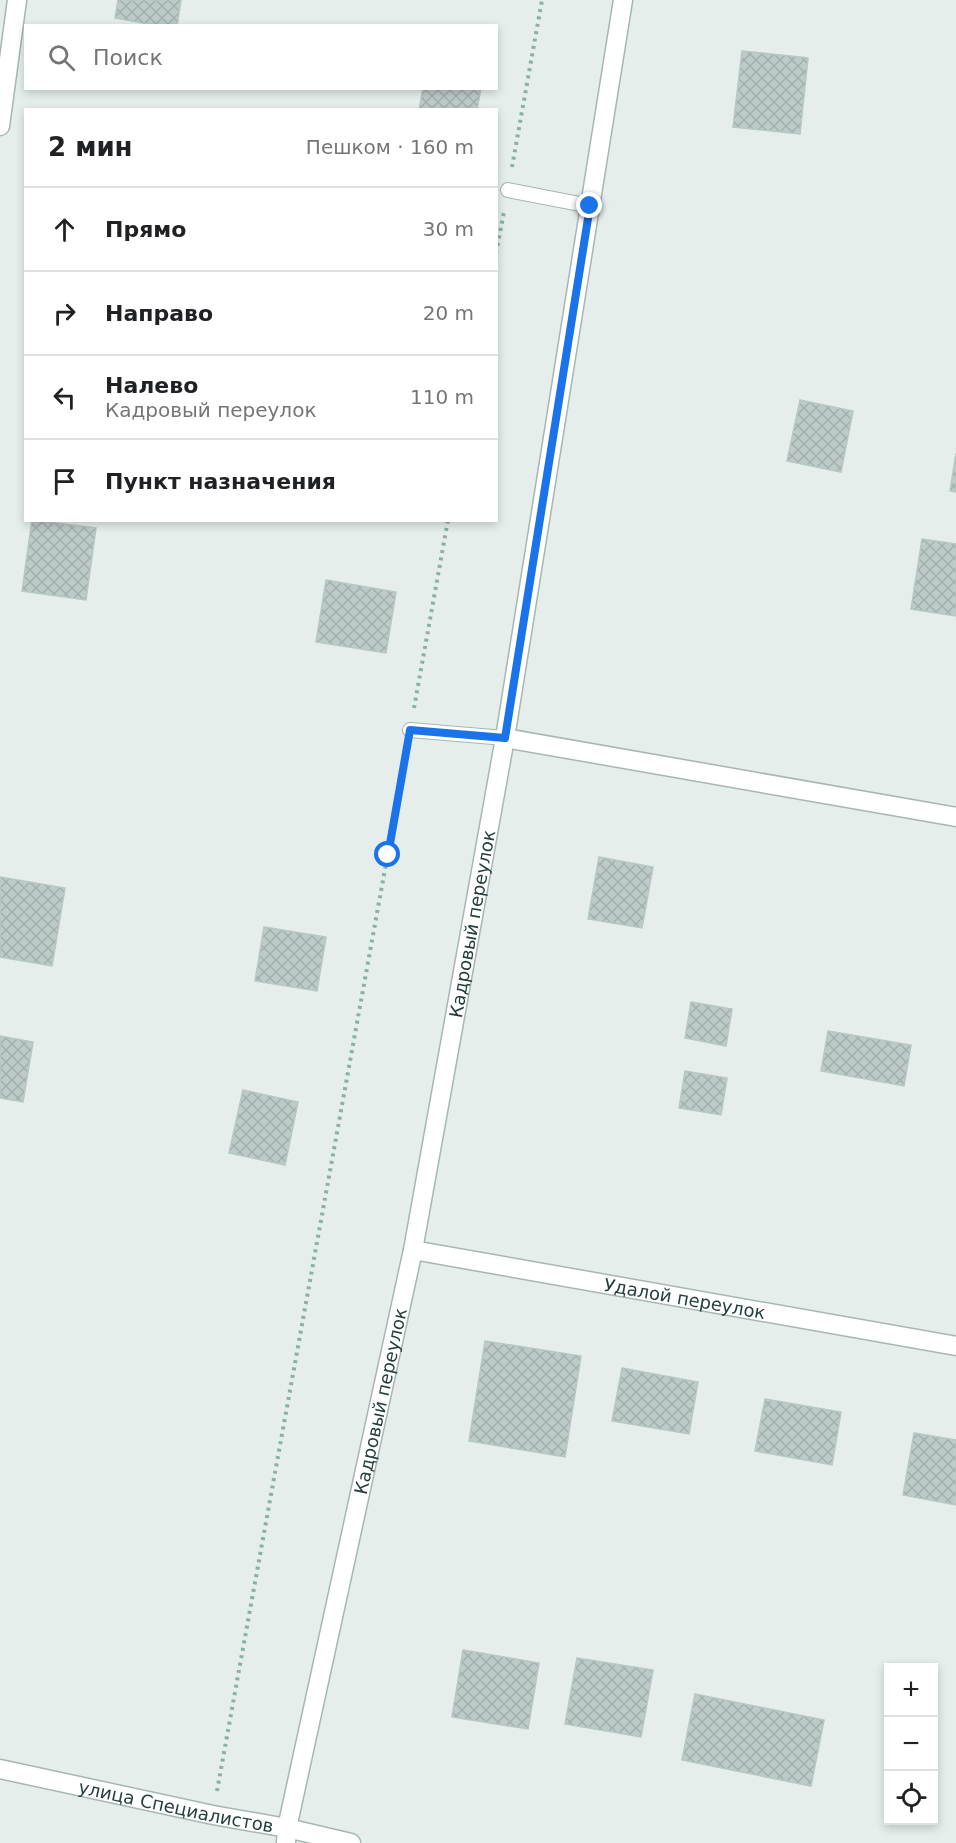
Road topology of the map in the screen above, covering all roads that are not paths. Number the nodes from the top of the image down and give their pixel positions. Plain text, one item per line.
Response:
1 (17, 0) edge
2 (623, 0) edge
3 (0, 126) edge
4 (508, 190) road end
5 (590, 206) junction
6 (410, 730) road end
7 (505, 738) junction
8 (956, 817) edge
9 (413, 1250) junction
10 (956, 1346) edge
11 (0, 1768) edge
12 (287, 1836) edge
13 (351, 1843) edge

1 - 3 street
2 - 5 street, Кадровый переулок
4 - 5 lane
5 - 7 street, Кадровый переулок
6 - 7 lane
7 - 8 street
7 - 9 street, Кадровый переулок
9 - 10 street, Удалой переулок
9 - 12 street, Кадровый переулок
11 - 12 street, улица Специалистов
12 - 13 street, улица Специалистов

